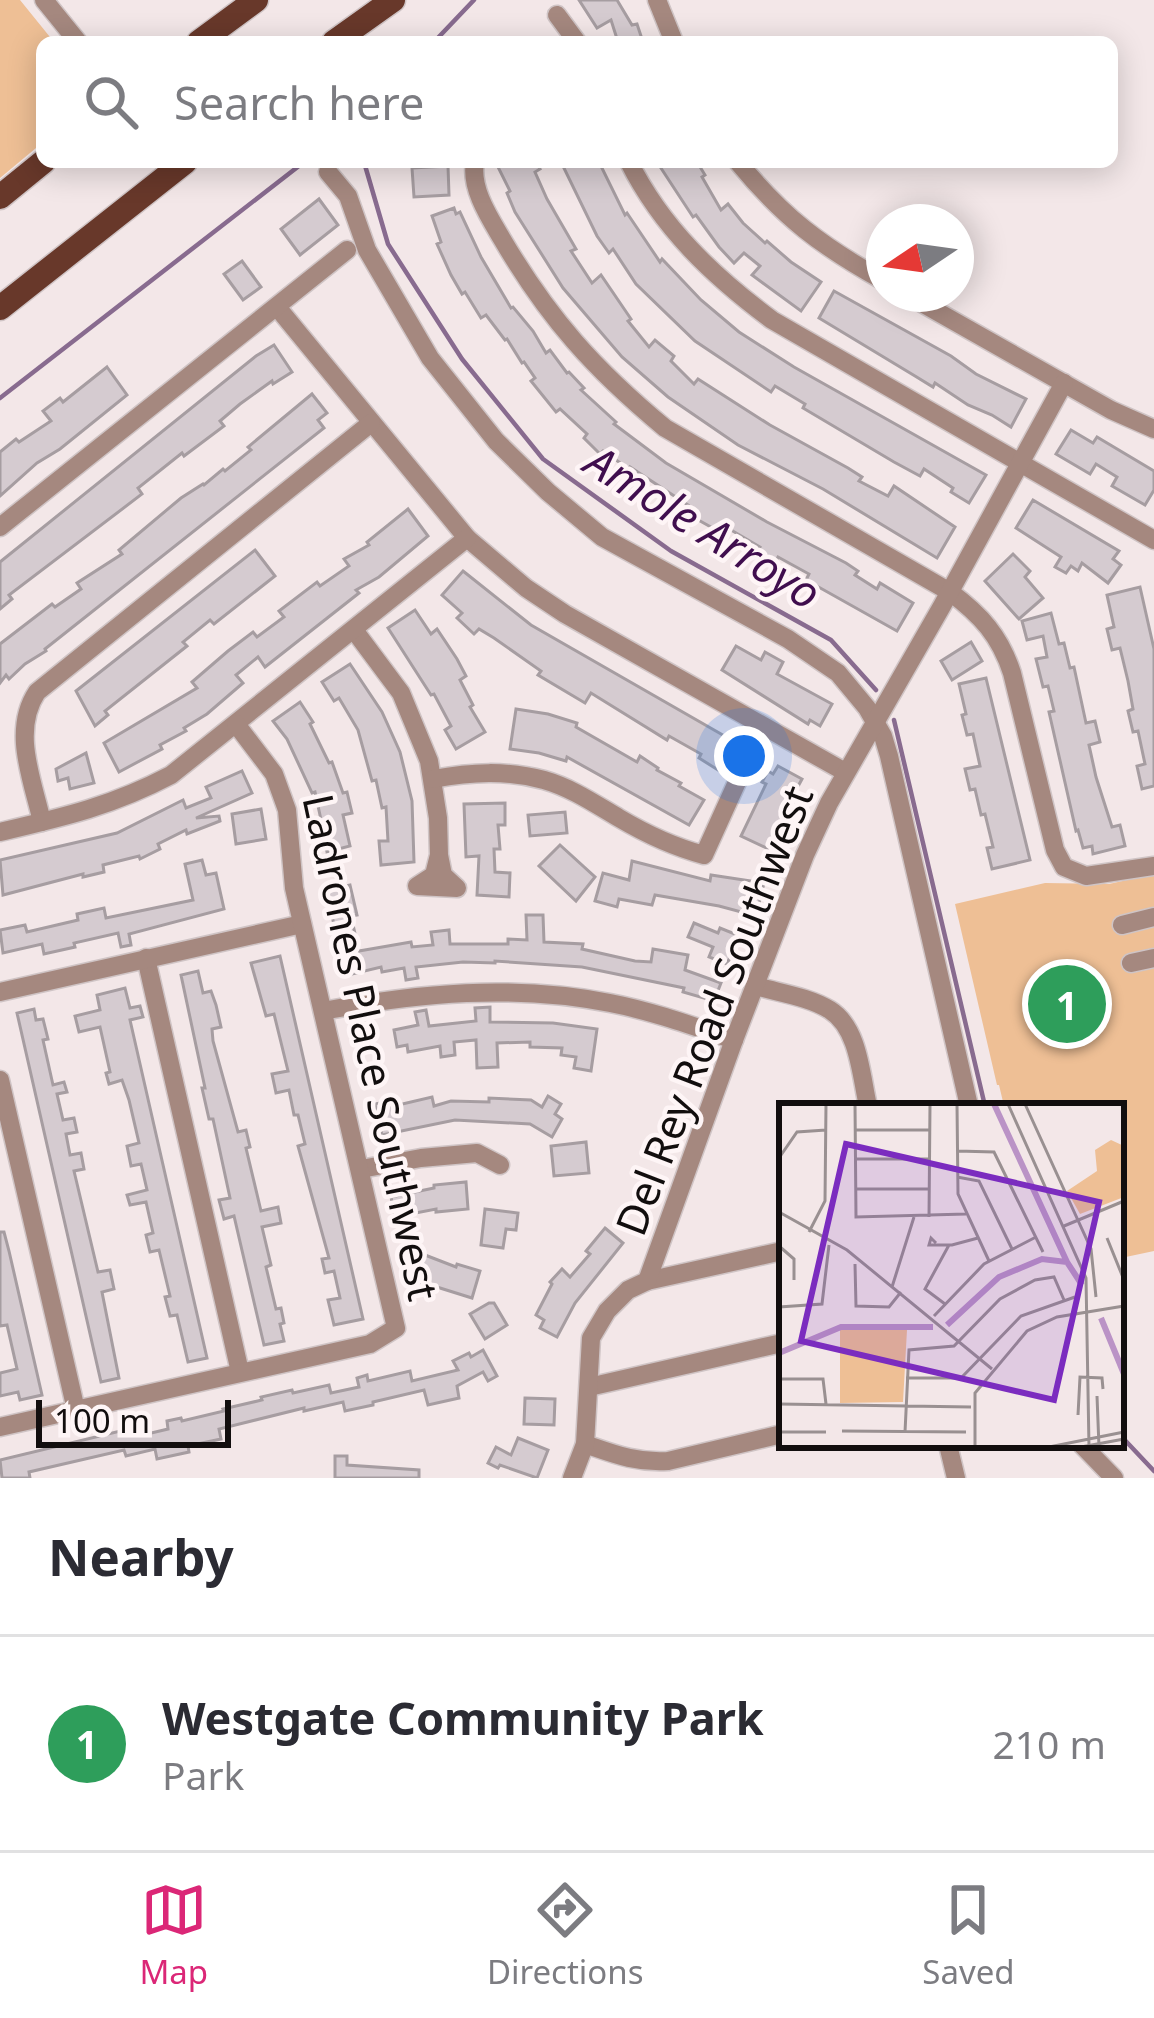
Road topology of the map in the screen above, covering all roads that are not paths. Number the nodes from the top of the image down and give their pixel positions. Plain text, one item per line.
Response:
1 (44, 0) edge
2 (256, 0) edge
3 (393, 0) edge
4 (657, 0) edge
5 (557, 15) dead end
6 (73, 36) edge
7 (207, 36) edge
8 (342, 36) edge
9 (573, 36) edge
10 (672, 36) edge
11 (36, 167) edge
12 (174, 168) edge
13 (474, 168) edge
14 (633, 168) edge
15 (742, 168) edge
16 (328, 172) dead end
17 (2, 191) edge
18 (347, 250) dead end
19 (866, 270) edge
20 (277, 307) junction
21 (0, 308) edge
22 (938, 312) edge
23 (1064, 383) junction
24 (371, 424) junction
25 (1154, 429) edge
26 (1019, 461) junction
27 (0, 527) edge
28 (467, 538) junction
29 (1154, 540) edge
30 (950, 592) junction
31 (354, 630) junction
32 (875, 719) junction
33 (236, 724) junction
34 (762, 727) junction
35 (844, 772) junction
36 (433, 779) junction
37 (42, 822) junction
38 (0, 832) edge
39 (439, 855) dead end
40 (1154, 866) edge
41 (1154, 917) edge
42 (302, 924) junction
43 (1122, 925) dead end
44 (146, 958) junction
45 (1154, 958) edge
46 (1131, 963) dead end
47 (756, 986) junction
48 (0, 992) edge
49 (323, 1011) junction
50 (734, 1040) junction
51 (0, 1080) edge
52 (867, 1103) edge
53 (968, 1103) edge
54 (500, 1165) dead end
55 (361, 1169) junction
56 (779, 1252) edge
57 (647, 1281) junction
58 (779, 1344) edge
59 (240, 1372) junction
60 (590, 1388) junction
61 (76, 1410) junction
62 (0, 1427) edge
63 (779, 1435) edge
64 (585, 1444) junction
65 (949, 1448) edge
66 (1085, 1448) edge
67 (572, 1478) edge
68 (956, 1478) edge
69 (1114, 1478) edge

1 - 6 street
2 - 7 main road
3 - 8 main road
4 - 10 street
5 - 9 street
11 - 17 main road
12 - 21 main road
13 - 30 street
14 - 26 street
15 - 19 street
16 - 32 street
18 - 20 street
20 - 24 street
20 - 27 street
22 - 23 street
23 - 25 street
23 - 26 street, Del Rey Road Southwest
24 - 28 street
24 - 37 street
26 - 29 street
26 - 30 street, Del Rey Road Southwest
28 - 31 street
28 - 34 street
30 - 32 street, Del Rey Road Southwest
30 - 40 street
31 - 33 street
31 - 36 street
32 - 35 street, Del Rey Road Southwest
32 - 53 street
33 - 37 street
33 - 42 street, Ladrones Place Southwest
34 - 35 street
34 - 36 street
35 - 47 street, Del Rey Road Southwest
36 - 39 street
37 - 38 street
41 - 43 street
42 - 44 street
42 - 49 street, Ladrones Place Southwest
44 - 48 street
44 - 59 street
45 - 46 street
47 - 50 street, Del Rey Road Southwest
47 - 52 street
49 - 50 street
49 - 55 street, Ladrones Place Southwest
50 - 57 street, Del Rey Road Southwest
51 - 61 street
54 - 55 street
55 - 59 street, Ladrones Place Southwest
56 - 57 street
57 - 60 street, Del Rey Road Southwest
58 - 60 street
59 - 61 street
60 - 64 street, Del Rey Road Southwest
61 - 62 street
63 - 64 street
64 - 67 street, Del Rey Road Southwest
65 - 68 street
66 - 69 street

